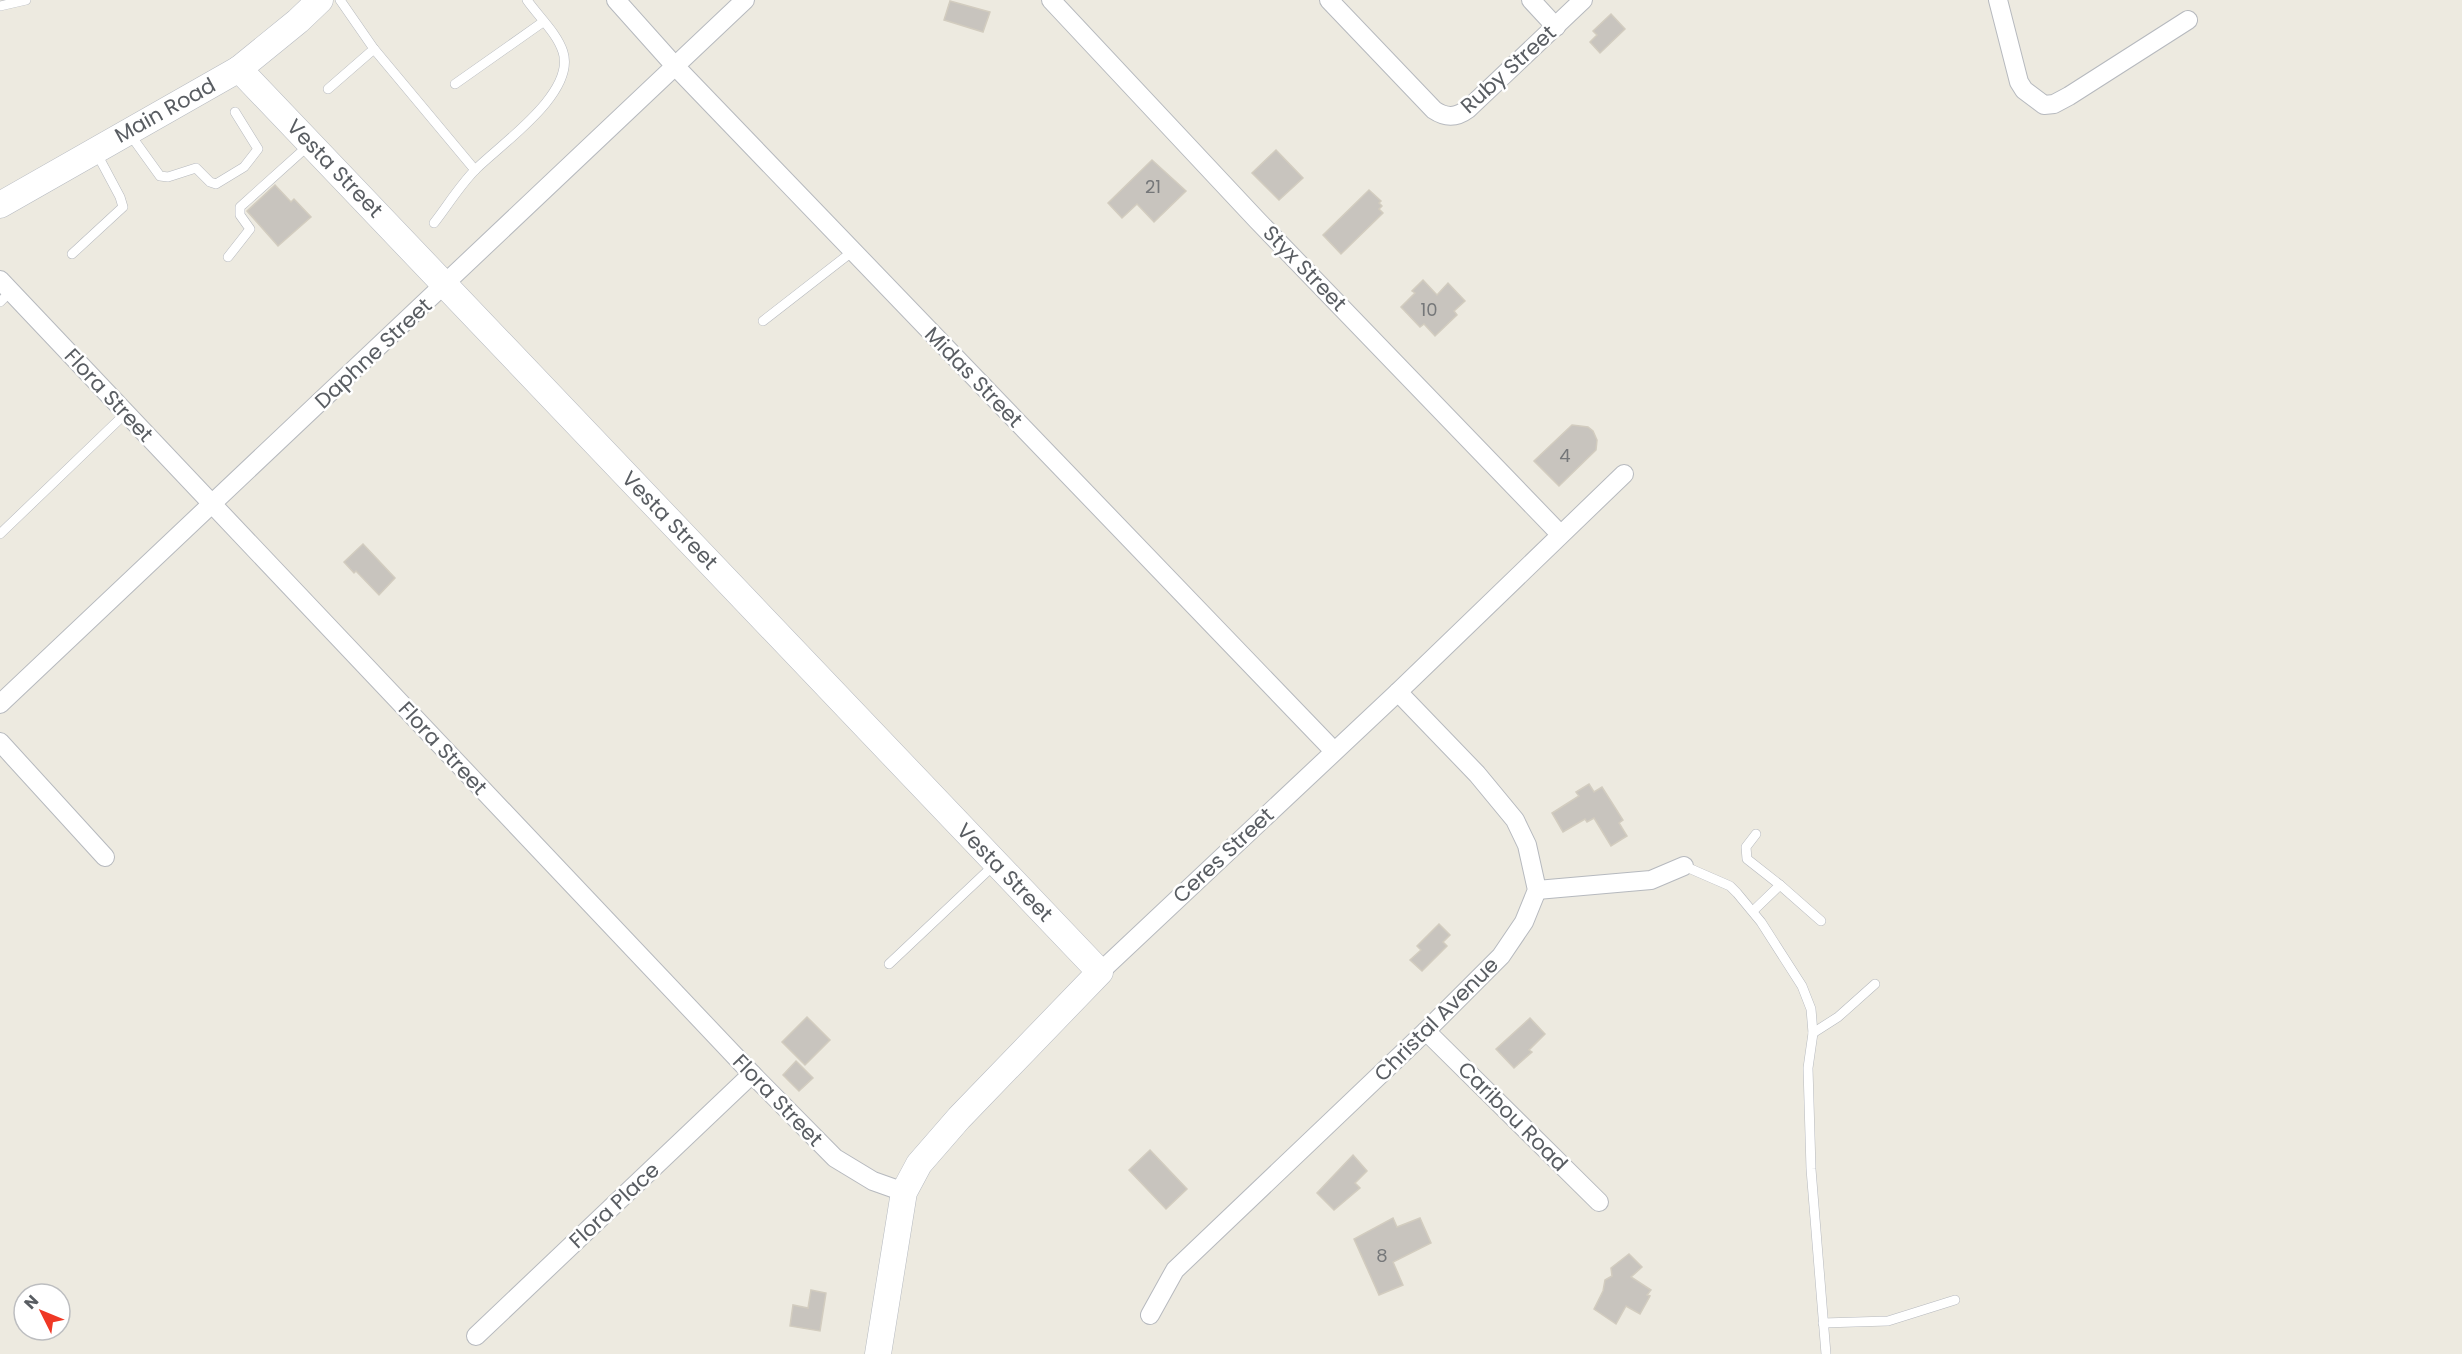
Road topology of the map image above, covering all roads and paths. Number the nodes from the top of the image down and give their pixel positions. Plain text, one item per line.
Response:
1 (26, 0) edge
2 (320, 0) edge
3 (340, 0) edge
4 (526, 0) edge
5 (616, 0) edge
6 (745, 0) edge
7 (1051, 0) edge
8 (1329, 0) edge
9 (1531, 0) edge
10 (1583, 0) edge
11 (1998, 0) edge
12 (0, 6) edge
13 (2188, 20) dead end
14 (543, 22) junction
15 (1556, 27) junction
16 (374, 49) junction
17 (675, 66) junction
18 (239, 69) junction
19 (455, 84) dead end
20 (328, 89) dead end
21 (235, 111) dead end
22 (128, 131) junction
23 (311, 144) junction
24 (95, 150) junction
25 (475, 170) junction
26 (0, 204) edge
27 (434, 223) dead end
28 (853, 252) junction
29 (72, 255) dead end
30 (228, 257) dead end
31 (446, 285) junction
32 (4, 291) edge
33 (763, 321) dead end
34 (126, 413) junction
35 (1624, 474) dead end
36 (211, 504) junction
37 (0, 534) edge
38 (1560, 534) junction
39 (1398, 692) junction
40 (0, 704) edge
41 (0, 742) edge
42 (1334, 751) junction
43 (1756, 834) dead end
44 (105, 857) dead end
45 (996, 863) junction
46 (1684, 866) joint
47 (1780, 885) junction
48 (1537, 890) junction
49 (1753, 910) junction
50 (1821, 921) dead end
51 (889, 964) dead end
52 (1100, 972) junction
53 (1875, 984) dead end
54 (1426, 1031) junction
55 (1813, 1033) junction
56 (752, 1074) junction
57 (904, 1192) junction
58 (1599, 1202) dead end
59 (1955, 1300) dead end
60 (1150, 1315) dead end
61 (1823, 1323) junction
62 (476, 1336) dead end
63 (878, 1354) edge
64 (1826, 1354) edge

1 - 12 lane
2 - 18 street, Main Road
3 - 16 lane
4 - 14 lane
5 - 17 street, Midas Street
6 - 17 street, Daphne Street
7 - 38 street, Styx Street
8 - 15 street, Ruby Street
9 - 15 street
10 - 15 street, Ruby Street
11 - 13 street
14 - 19 lane
14 - 25 lane
16 - 20 lane
16 - 25 lane
17 - 28 street, Midas Street
17 - 31 street, Daphne Street
18 - 22 street, Main Road
18 - 23 street, Vesta Street
21 - 22 lane
22 - 24 street, Main Road
23 - 30 lane
23 - 31 street, Vesta Street
24 - 26 street, Main Road
24 - 29 lane
25 - 27 lane
28 - 33 lane
28 - 42 street, Midas Street
31 - 36 street, Daphne Street
31 - 45 street, Vesta Street
32 - 34 street, Flora Street
34 - 36 street, Flora Street
34 - 37 lane
35 - 38 street, Ceres Street
36 - 40 street, Daphne Street
36 - 56 street, Flora Street
38 - 39 street, Ceres Street
39 - 42 street, Ceres Street
39 - 48 street
41 - 44 street
42 - 52 street, Ceres Street
43 - 47 lane
45 - 51 lane
45 - 52 street, Vesta Street
46 - 48 street
46 - 49 lane
47 - 49 lane
47 - 50 lane
48 - 54 street, Christal Avenue
49 - 55 lane
52 - 57 street, Ceres Street
53 - 55 lane
54 - 58 street, Caribou Road
54 - 60 street, Christal Avenue
55 - 61 lane
56 - 57 street, Flora Street
56 - 62 street, Flora Place
57 - 63 street, Ceres Street
59 - 61 lane
61 - 64 lane

